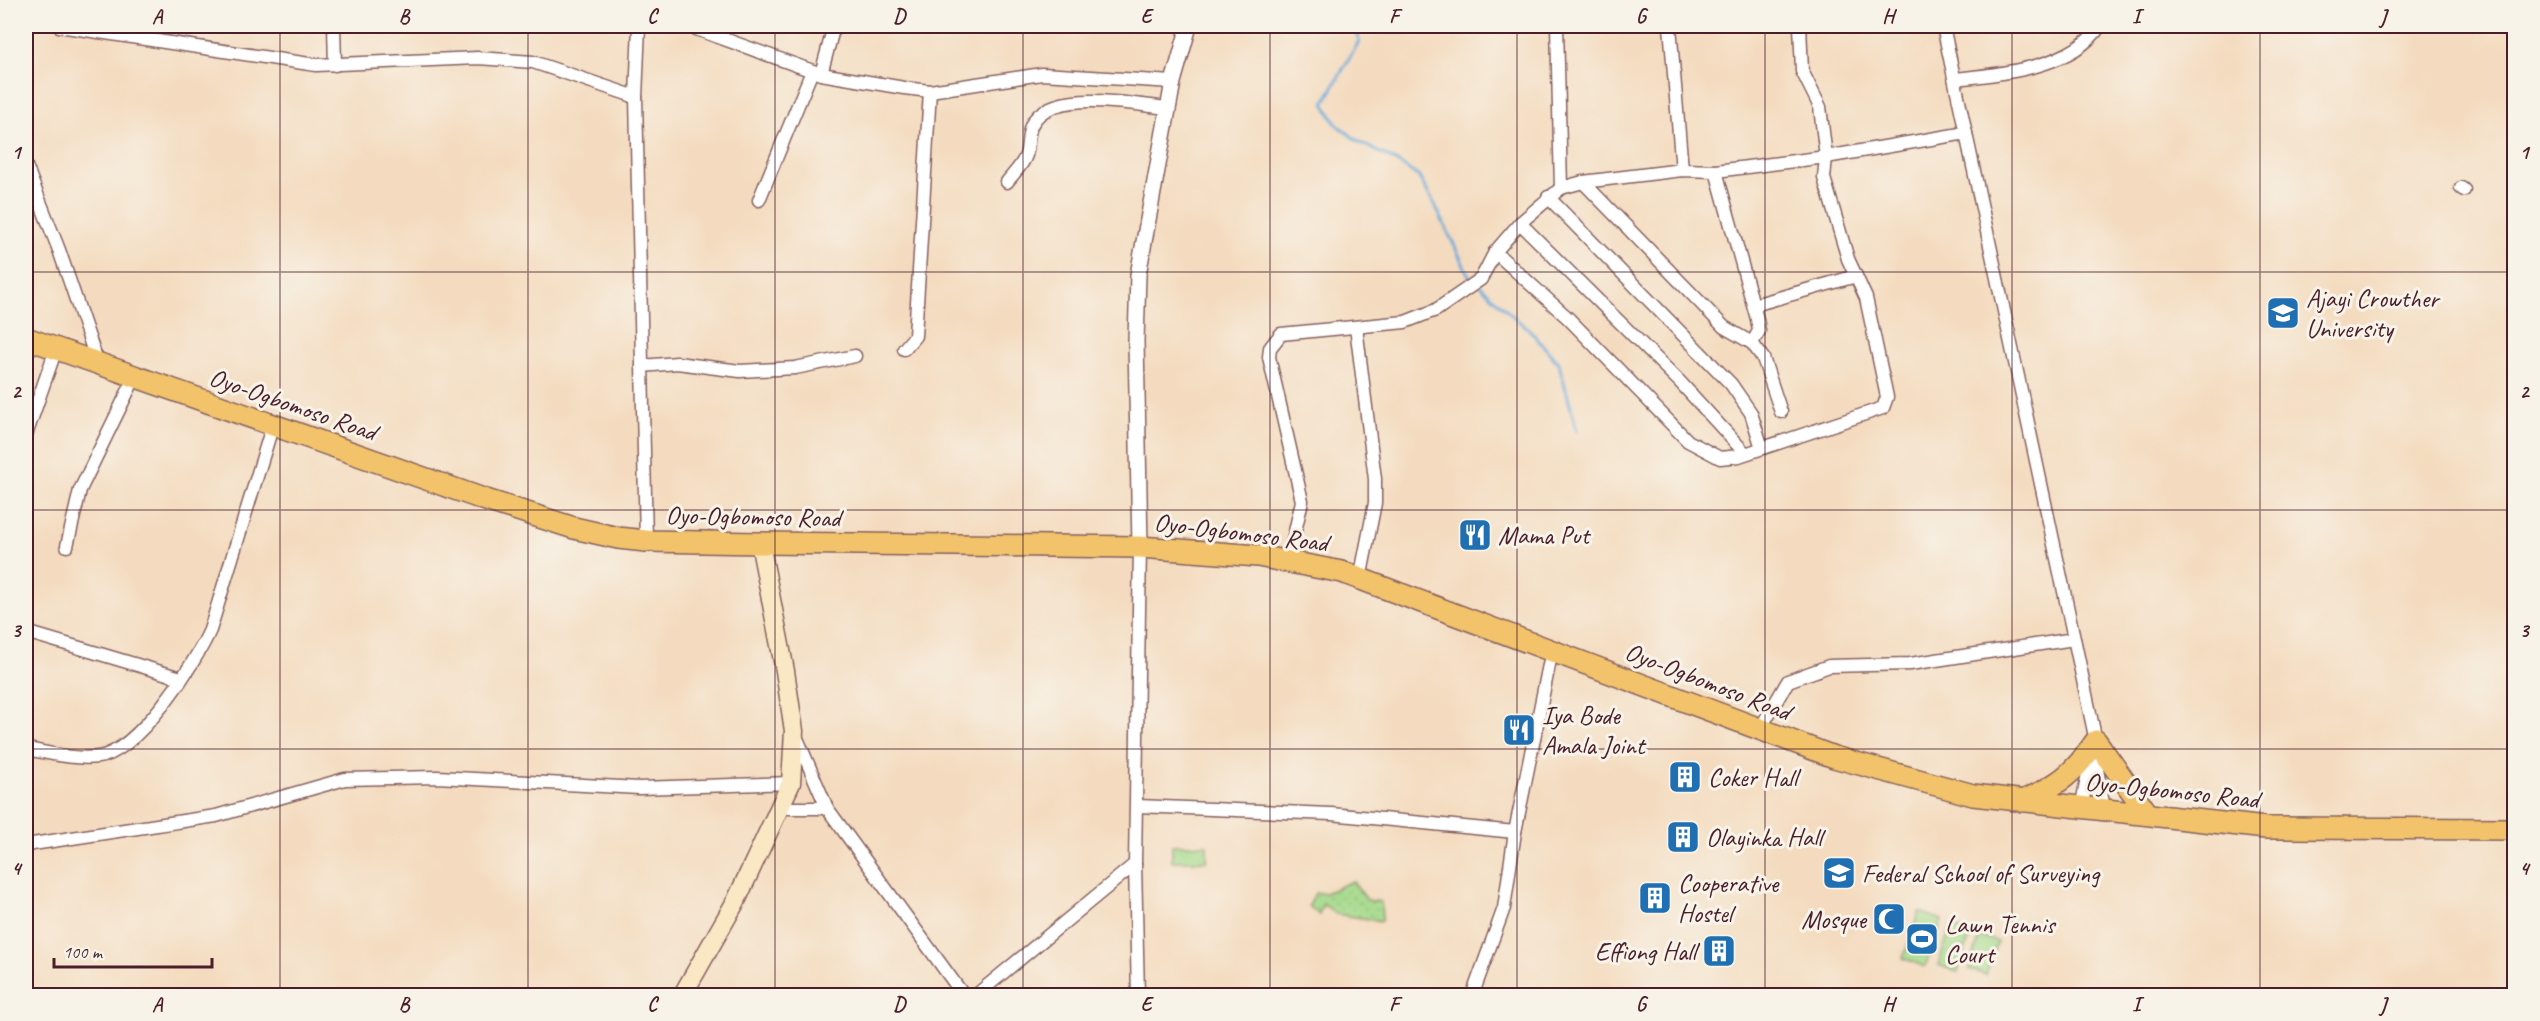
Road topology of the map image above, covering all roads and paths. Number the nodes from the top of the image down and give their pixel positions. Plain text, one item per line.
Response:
1 (59, 26) edge
2 (334, 26) edge
3 (639, 26) edge
4 (688, 26) edge
5 (834, 26) edge
6 (1189, 26) edge
7 (1557, 26) edge
8 (1670, 26) edge
9 (1800, 26) edge
10 (1943, 26) edge
11 (2100, 26) edge
12 (140, 32) edge
13 (335, 65) junction
14 (816, 73) junction
15 (1955, 79) junction
16 (1173, 82) junction
17 (930, 91) junction
18 (636, 97) junction
19 (1168, 108) junction
20 (1966, 133) junction
21 (1826, 157) junction
22 (26, 166) edge
23 (1682, 170) junction
24 (1716, 171) junction
25 (1007, 182) dead end
26 (1583, 182) junction
27 (1561, 188) junction
28 (1548, 197) junction
29 (759, 200) dead end
30 (1520, 223) junction
31 (1495, 252) junction
32 (1856, 276) junction
33 (1754, 305) junction
34 (1356, 327) junction
35 (26, 338) edge
36 (1752, 343) junction
37 (56, 349) junction
38 (904, 349) dead end
39 (855, 356) dead end
40 (98, 364) junction
41 (642, 366) junction
42 (134, 379) junction
43 (1781, 411) dead end
44 (273, 424) junction
45 (26, 435) edge
46 (1762, 448) junction
47 (1745, 453) junction
48 (646, 541) junction
49 (760, 543) junction
50 (67, 546) dead end
51 (1140, 547) junction
52 (1288, 562) junction
53 (1360, 579) junction
54 (26, 632) edge
55 (2074, 639) junction
56 (1552, 650) junction
57 (181, 678) junction
58 (1760, 729) junction
59 (794, 730) junction
60 (26, 749) edge
61 (2096, 750) junction
62 (791, 783) junction
63 (2022, 802) junction
64 (1137, 806) junction
65 (781, 808) junction
66 (827, 808) junction
67 (2081, 808) junction
68 (2104, 809) junction
69 (2147, 813) junction
70 (2514, 829) edge
71 (1515, 832) junction
72 (26, 845) edge
73 (1136, 864) junction
74 (682, 996) edge
75 (964, 996) edge
76 (975, 996) edge
77 (1138, 996) edge
78 (1472, 996) edge

1 - 12 street
2 - 13 street
3 - 18 street
4 - 14 street
5 - 14 street
6 - 16 street
7 - 27 street
8 - 23 street
9 - 21 street
10 - 15 street
11 - 15 street
12 - 13 street
13 - 18 street
14 - 17 street
14 - 29 street
15 - 20 street
16 - 17 street
16 - 19 street
17 - 38 street
18 - 41 street
19 - 25 street
19 - 51 street
20 - 21 street
20 - 55 street
21 - 24 street
21 - 32 street
22 - 40 street
23 - 24 street
23 - 26 street
24 - 33 street
26 - 27 street
26 - 36 street
27 - 28 street
28 - 30 street
28 - 46 street
30 - 31 street
30 - 47 street
31 - 34 street
31 - 47 street
32 - 33 street
32 - 46 street
33 - 36 street
34 - 52 street
34 - 53 street
35 - 37 highway, Oyo-Ogbomoso Road
36 - 43 street
37 - 40 highway, Oyo-Ogbomoso Road
37 - 45 street
39 - 41 street
40 - 42 highway, Oyo-Ogbomoso Road
41 - 48 street
42 - 44 highway, Oyo-Ogbomoso Road
42 - 50 street
44 - 48 highway, Oyo-Ogbomoso Road
44 - 57 street
46 - 47 street
48 - 49 highway, Oyo-Ogbomoso Road
49 - 51 highway, Oyo-Ogbomoso Road
49 - 59 main road
51 - 52 highway, Oyo-Ogbomoso Road
51 - 64 street
52 - 53 highway, Oyo-Ogbomoso Road
53 - 56 highway, Oyo-Ogbomoso Road
54 - 57 street
55 - 58 street
55 - 61 street
56 - 58 highway, Oyo-Ogbomoso Road
56 - 71 street
57 - 60 street
58 - 63 highway, Oyo-Ogbomoso Road
59 - 62 main road
59 - 66 street
61 - 63 highway
61 - 67 street
61 - 68 street
61 - 69 highway
62 - 65 main road
62 - 72 street
63 - 67 highway, Oyo-Ogbomoso Road
64 - 71 street
64 - 73 street
65 - 66 street
65 - 74 main road
66 - 75 street
67 - 68 highway, Oyo-Ogbomoso Road
68 - 69 highway, Oyo-Ogbomoso Road
69 - 70 highway, Oyo-Ogbomoso Road
71 - 78 street
73 - 76 street
73 - 77 street

